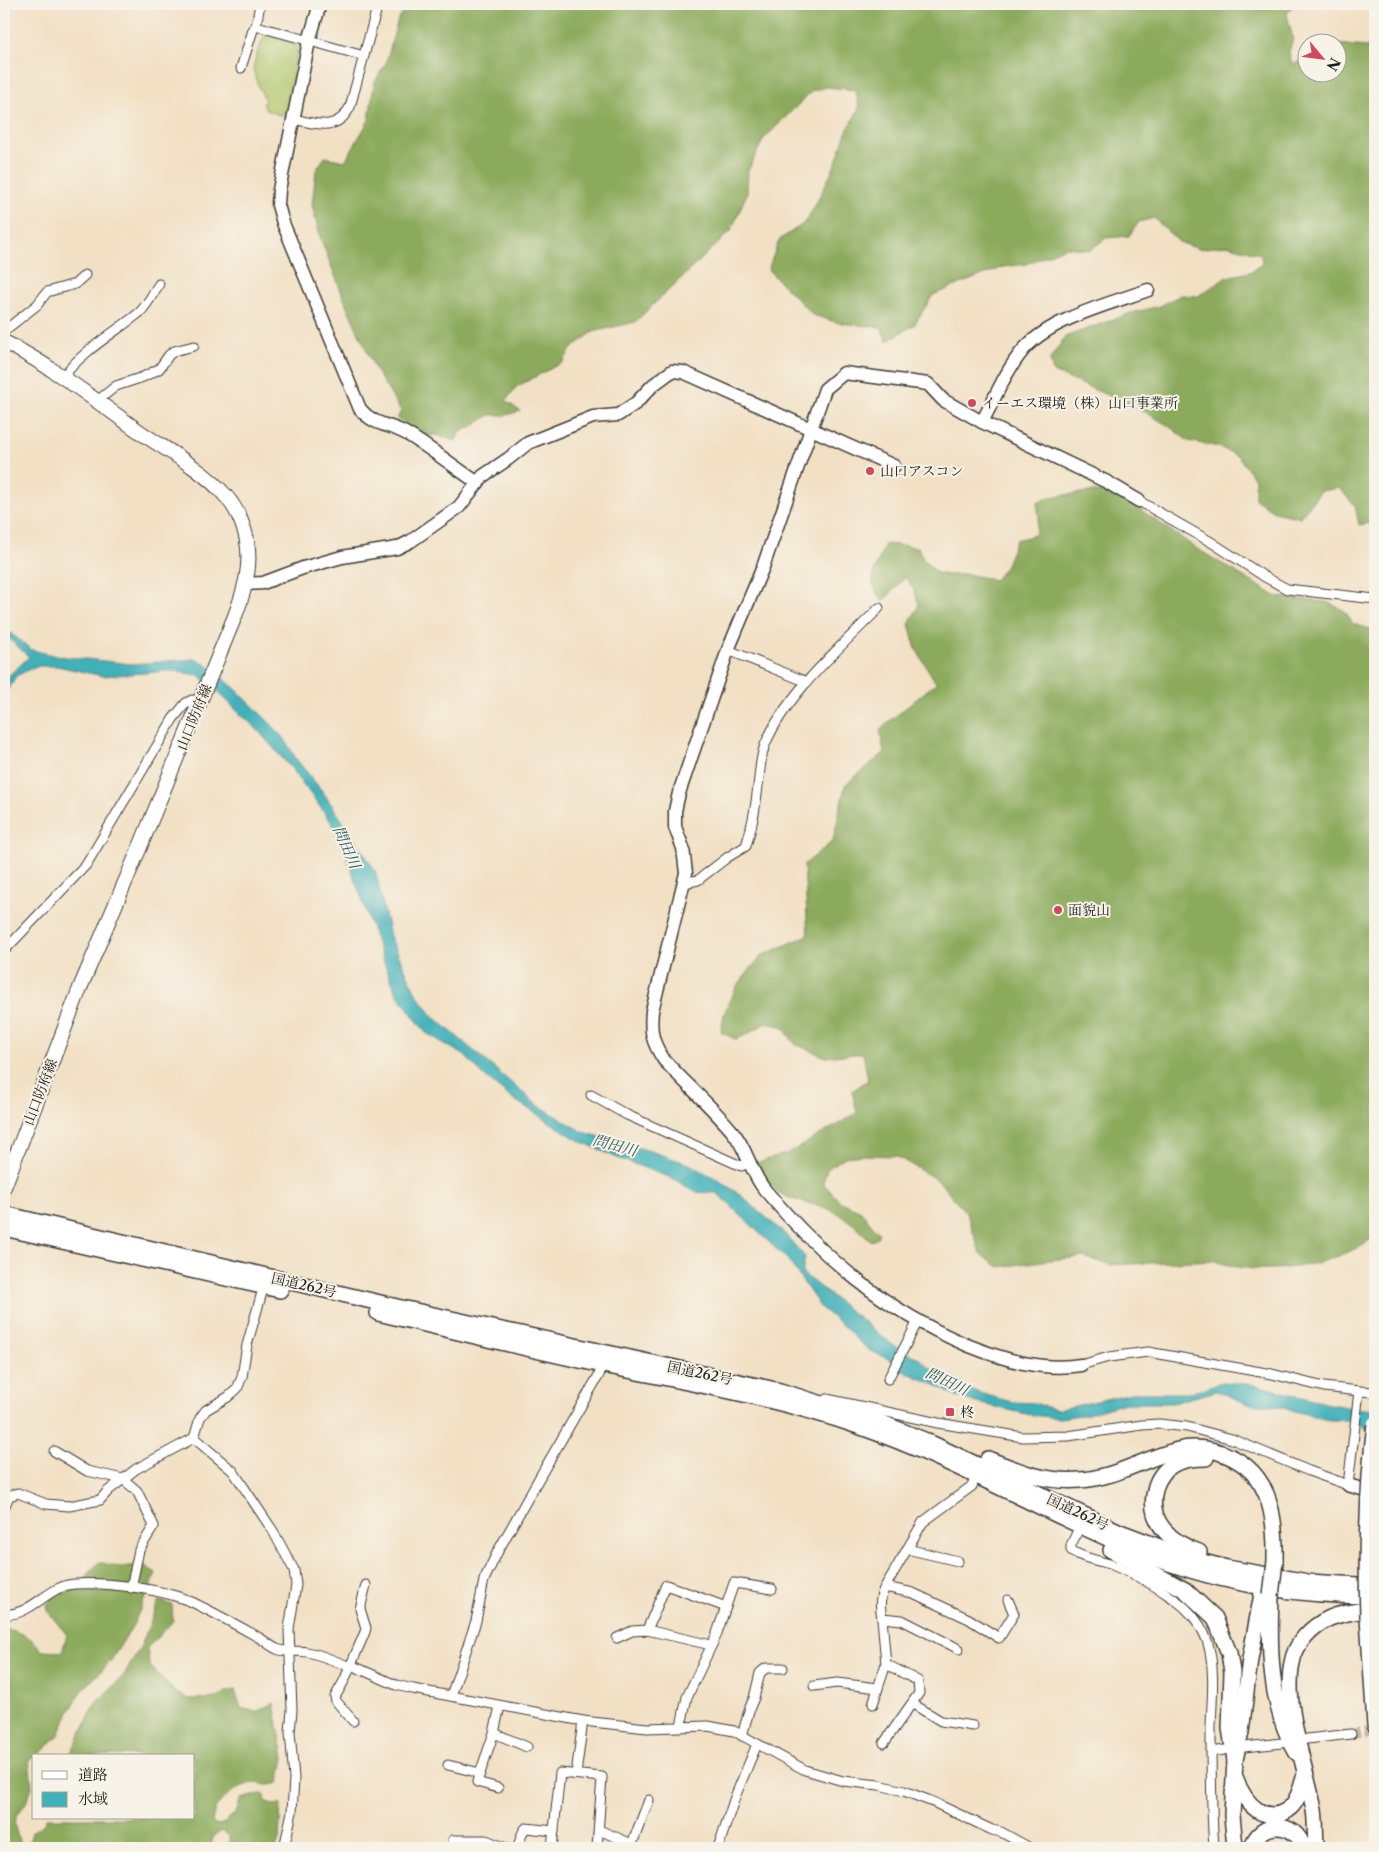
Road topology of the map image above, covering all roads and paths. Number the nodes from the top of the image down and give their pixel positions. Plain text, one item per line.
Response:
1 (260, 4) edge
2 (320, 4) edge
3 (378, 4) edge
4 (256, 26) junction
5 (309, 41) junction
6 (364, 56) junction
7 (241, 68) dead end
8 (293, 118) junction
9 (85, 275) dead end
10 (159, 284) dead end
11 (1148, 290) dead end
12 (4, 330) edge
13 (4, 342) edge
14 (194, 346) dead end
15 (62, 378) junction
16 (96, 402) junction
17 (982, 422) junction
18 (812, 431) junction
19 (894, 466) dead end
20 (478, 484) junction
21 (1139, 501) joint
22 (246, 584) junction
23 (1375, 599) edge
24 (880, 608) dead end
25 (728, 650) junction
26 (807, 682) junction
27 (200, 703) junction
28 (684, 883) junction
29 (4, 951) edge
30 (591, 1095) dead end
31 (748, 1163) junction
32 (4, 1188) edge
33 (4, 1214) edge
34 (4, 1228) edge
35 (265, 1281) junction
36 (917, 1323) junction
37 (604, 1359) junction
38 (1081, 1364) joint
39 (889, 1377) dead end
40 (724, 1378) junction
41 (1375, 1392) edge
42 (1359, 1395) junction
43 (1375, 1424) edge
44 (887, 1425) junction
45 (194, 1438) junction
46 (54, 1451) dead end
47 (976, 1475) junction
48 (123, 1479) junction
49 (1348, 1485) junction
50 (1375, 1490) edge
51 (4, 1508) edge
52 (1078, 1529) junction
53 (907, 1550) junction
54 (1271, 1560) junction
55 (958, 1561) dead end
56 (1240, 1571) junction
57 (366, 1585) dead end
58 (1375, 1586) edge
59 (885, 1587) junction
60 (131, 1588) junction
61 (772, 1589) dead end
62 (1266, 1595) junction
63 (1375, 1596) edge
64 (1008, 1600) dead end
65 (726, 1607) junction
66 (1372, 1613) edge
67 (4, 1614) edge
68 (882, 1618) junction
69 (648, 1630) junction
70 (617, 1638) dead end
71 (711, 1645) junction
72 (959, 1649) dead end
73 (290, 1651) junction
74 (886, 1664) junction
75 (351, 1666) junction
76 (783, 1668) dead end
77 (814, 1686) dead end
78 (878, 1688) junction
79 (451, 1696) junction
80 (873, 1704) dead end
81 (913, 1704) junction
82 (500, 1706) junction
83 (353, 1721) dead end
84 (583, 1721) junction
85 (1375, 1725) edge
86 (681, 1726) junction
87 (973, 1726) dead end
88 (494, 1732) junction
89 (1351, 1734) tunnel mouth
90 (742, 1736) junction
91 (1307, 1740) dead end
92 (884, 1743) dead end
93 (1282, 1743) dead end
94 (757, 1744) junction
95 (527, 1747) dead end
96 (1244, 1747) dead end
97 (1224, 1750) dead end
98 (1212, 1752) junction
99 (448, 1765) dead end
100 (1235, 1767) junction
101 (1305, 1770) junction
102 (480, 1773) junction
103 (576, 1774) junction
104 (498, 1788) dead end
105 (649, 1800) dead end
106 (599, 1830) junction
107 (554, 1831) junction
108 (453, 1840) dead end
109 (632, 1846) edge
110 (284, 1848) edge
111 (506, 1848) edge
112 (516, 1848) edge
113 (552, 1848) edge
114 (597, 1848) edge
115 (718, 1848) edge
116 (1030, 1848) edge
117 (1214, 1848) edge
118 (1235, 1848) edge
119 (1252, 1848) edge
120 (1303, 1848) edge
121 (1316, 1848) edge

1 - 4 street
2 - 5 street
3 - 6 street
4 - 5 street
4 - 7 street
5 - 6 street
5 - 8 street
6 - 8 street
8 - 20 street
9 - 12 street
10 - 15 street
11 - 17 street
13 - 15 main road, 山口防府線
14 - 16 street
15 - 16 main road, 山口防府線
16 - 22 main road, 山口防府線
17 - 18 street
17 - 21 street
18 - 19 street
18 - 20 street
18 - 25 street
20 - 22 street
21 - 23 street
22 - 27 main road, 山口防府線
24 - 26 street
25 - 26 street
25 - 28 street
26 - 28 street
27 - 29 street
27 - 32 main road, 山口防府線
28 - 31 street
30 - 31 street
31 - 36 street
33 - 35 highway, 国道262号
34 - 35 highway, 国道262号
35 - 37 highway, 国道262号
35 - 45 street
36 - 38 street
36 - 39 street
37 - 40 highway, 国道262号
37 - 47 highway, 国道262号
37 - 79 street
38 - 42 street
40 - 44 highway, 国道262号
40 - 49 street
41 - 42 street
42 - 49 street
43 - 66 highway, bridge
44 - 54 highway
44 - 56 highway, 国道262号
45 - 48 street
45 - 73 street
46 - 48 street
47 - 52 highway, 国道262号
47 - 53 street
48 - 51 street
48 - 60 street
49 - 50 street
52 - 63 highway, 国道262号
52 - 98 street
52 - 100 highway
53 - 55 street
53 - 59 street
54 - 56 highway
54 - 62 highway
56 - 58 highway, 国道262号
57 - 75 street
59 - 64 street
59 - 68 street
60 - 67 street
60 - 73 street
61 - 65 street
62 - 100 highway
62 - 101 highway
65 - 69 street
65 - 71 street
66 - 85 highway
66 - 101 highway
68 - 72 street
68 - 74 street
69 - 70 street
69 - 71 street
71 - 86 street
73 - 75 street
73 - 110 street
74 - 78 street
74 - 81 street
75 - 79 street
75 - 83 street
76 - 90 street
77 - 78 street
78 - 80 street
79 - 82 street
81 - 87 street
81 - 92 street
82 - 84 street
82 - 88 street
84 - 86 street
84 - 103 street
86 - 90 street
88 - 95 street
88 - 102 street
89 - 91 street
90 - 94 street
93 - 96 street
94 - 115 street
94 - 116 street
97 - 98 street
98 - 117 street
99 - 102 street
100 - 101 highway
100 - 118 highway
101 - 121 highway
102 - 104 street
103 - 106 street
103 - 107 street
105 - 109 street
106 - 109 street
106 - 114 street
107 - 112 street
107 - 113 street
108 - 111 street
119 - 120 highway

